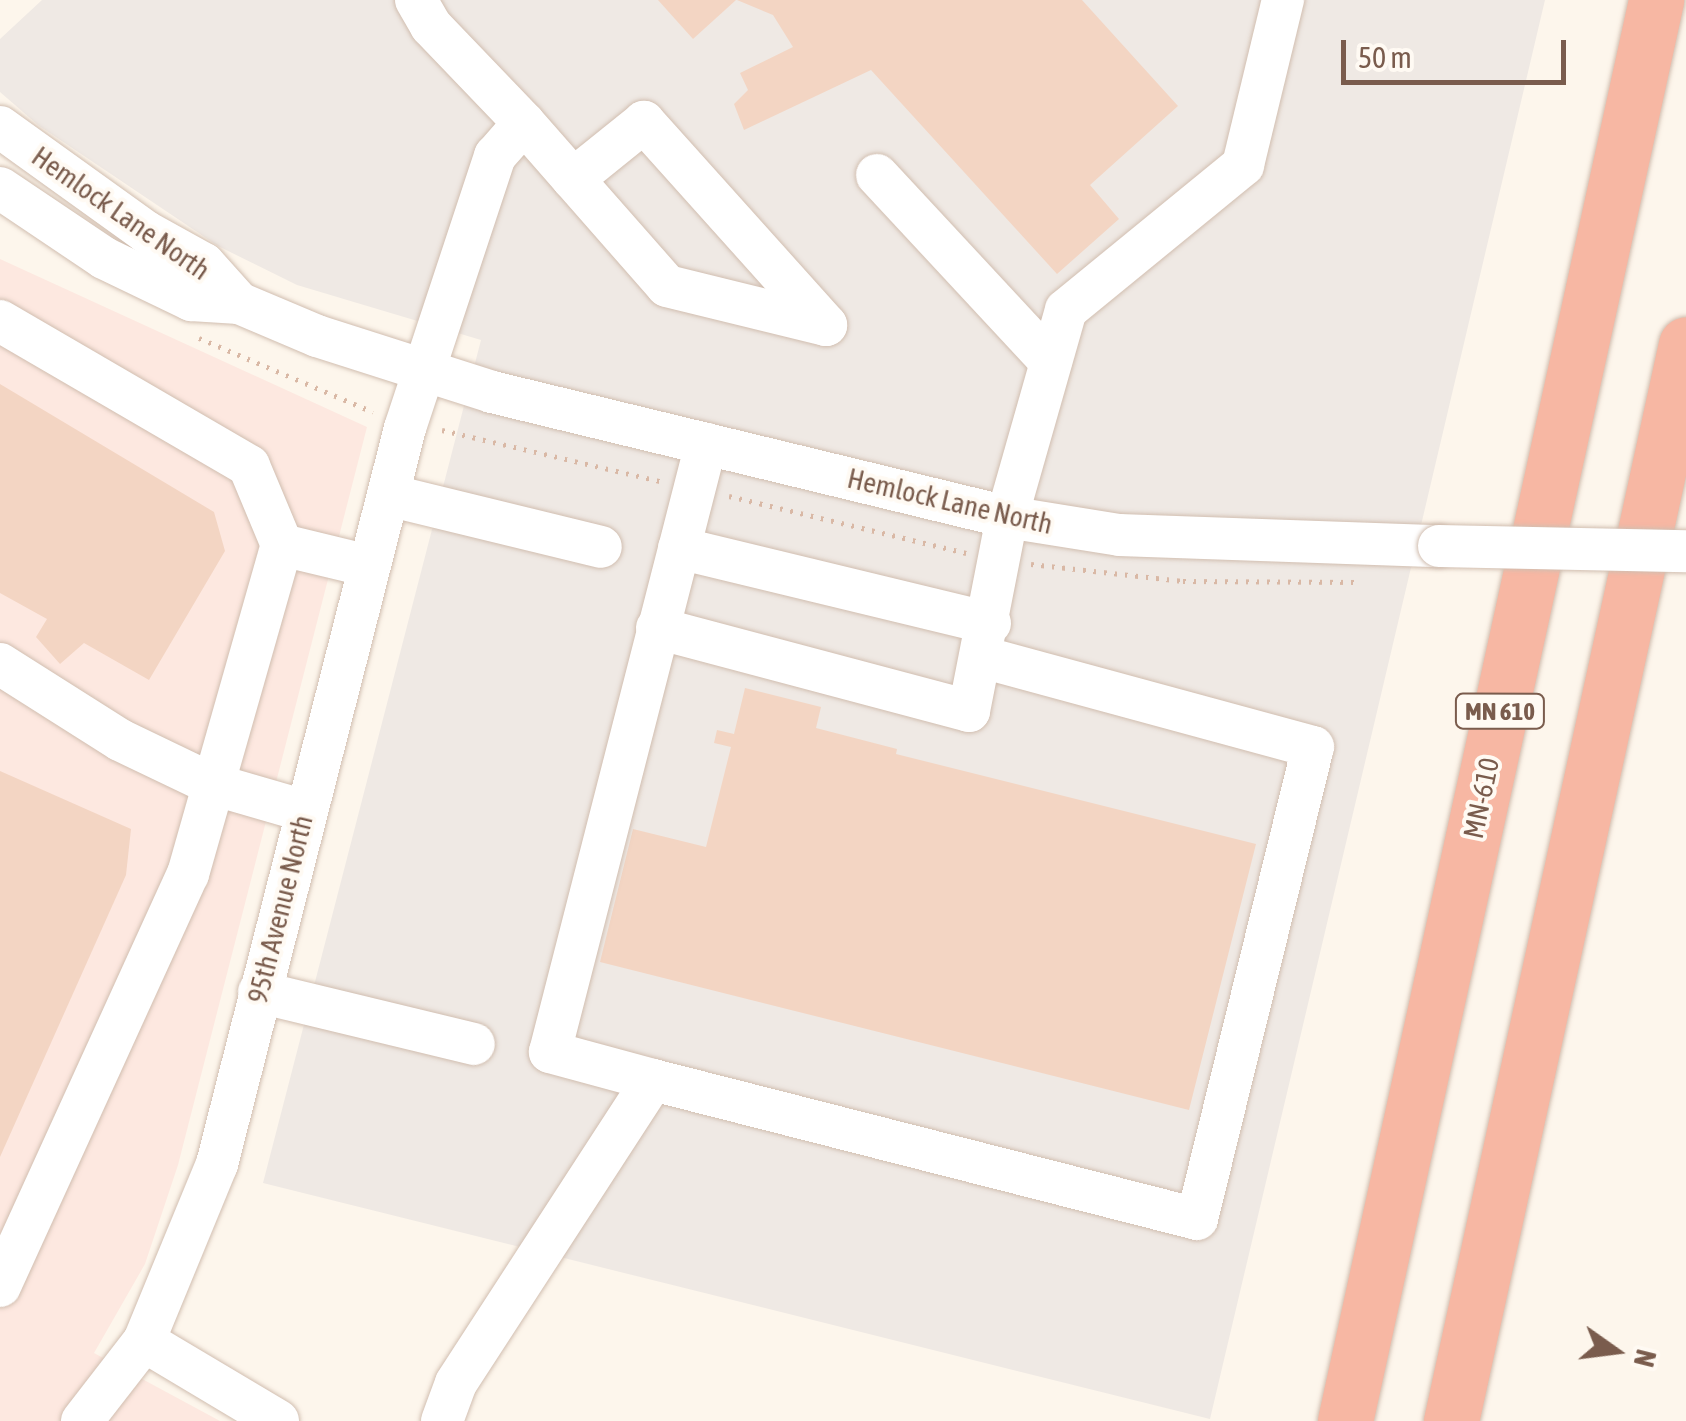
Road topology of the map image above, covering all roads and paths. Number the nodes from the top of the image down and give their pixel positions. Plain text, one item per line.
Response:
1 (416, 0) edge
2 (1283, 0) edge
3 (1656, 0) edge
4 (524, 122) junction
5 (0, 127) edge
6 (877, 175) dead end
7 (573, 179) junction
8 (0, 188) edge
9 (239, 303) junction
10 (0, 321) edge
11 (1686, 344) edge
12 (1051, 362) junction
13 (420, 372) junction
14 (706, 444) junction
15 (388, 494) junction
16 (1007, 517) junction
17 (282, 545) junction
18 (601, 547) dead end
19 (678, 548) junction
20 (1686, 552) edge
21 (369, 566) junction
22 (657, 628) junction
23 (985, 640) junction
24 (0, 664) edge
25 (212, 784) junction
26 (305, 811) junction
27 (259, 992) junction
28 (474, 1044) dead end
29 (652, 1080) junction
30 (0, 1286) edge
31 (144, 1341) junction
32 (82, 1421) edge
33 (278, 1421) edge
34 (442, 1421) edge
35 (1345, 1421) edge
36 (1451, 1421) edge

1 - 4 street
2 - 12 street
3 - 35 highway, MN-610 / MN 610
4 - 7 street
4 - 13 street, 95th Avenue North
5 - 9 street, Hemlock Lane North
6 - 12 street
7 - 7 street
8 - 9 street, Hemlock Lane North
9 - 13 street, Hemlock Lane North
10 - 17 street
11 - 36 highway
12 - 16 street
13 - 14 street, Hemlock Lane North
13 - 15 street, 95th Avenue North
14 - 16 street, Hemlock Lane North
14 - 19 street
15 - 18 street
15 - 21 street, 95th Avenue North
16 - 20 street, Hemlock Lane North, bridge
16 - 23 street
17 - 21 street
17 - 25 street
19 - 22 street
19 - 23 street
21 - 26 street, 95th Avenue North
22 - 23 street
22 - 29 street
23 - 29 street
24 - 25 street
25 - 26 street
25 - 30 street
26 - 27 street, 95th Avenue North
27 - 28 street
27 - 31 street, 95th Avenue North
29 - 34 street
31 - 32 street, 95th Avenue North
31 - 33 street

